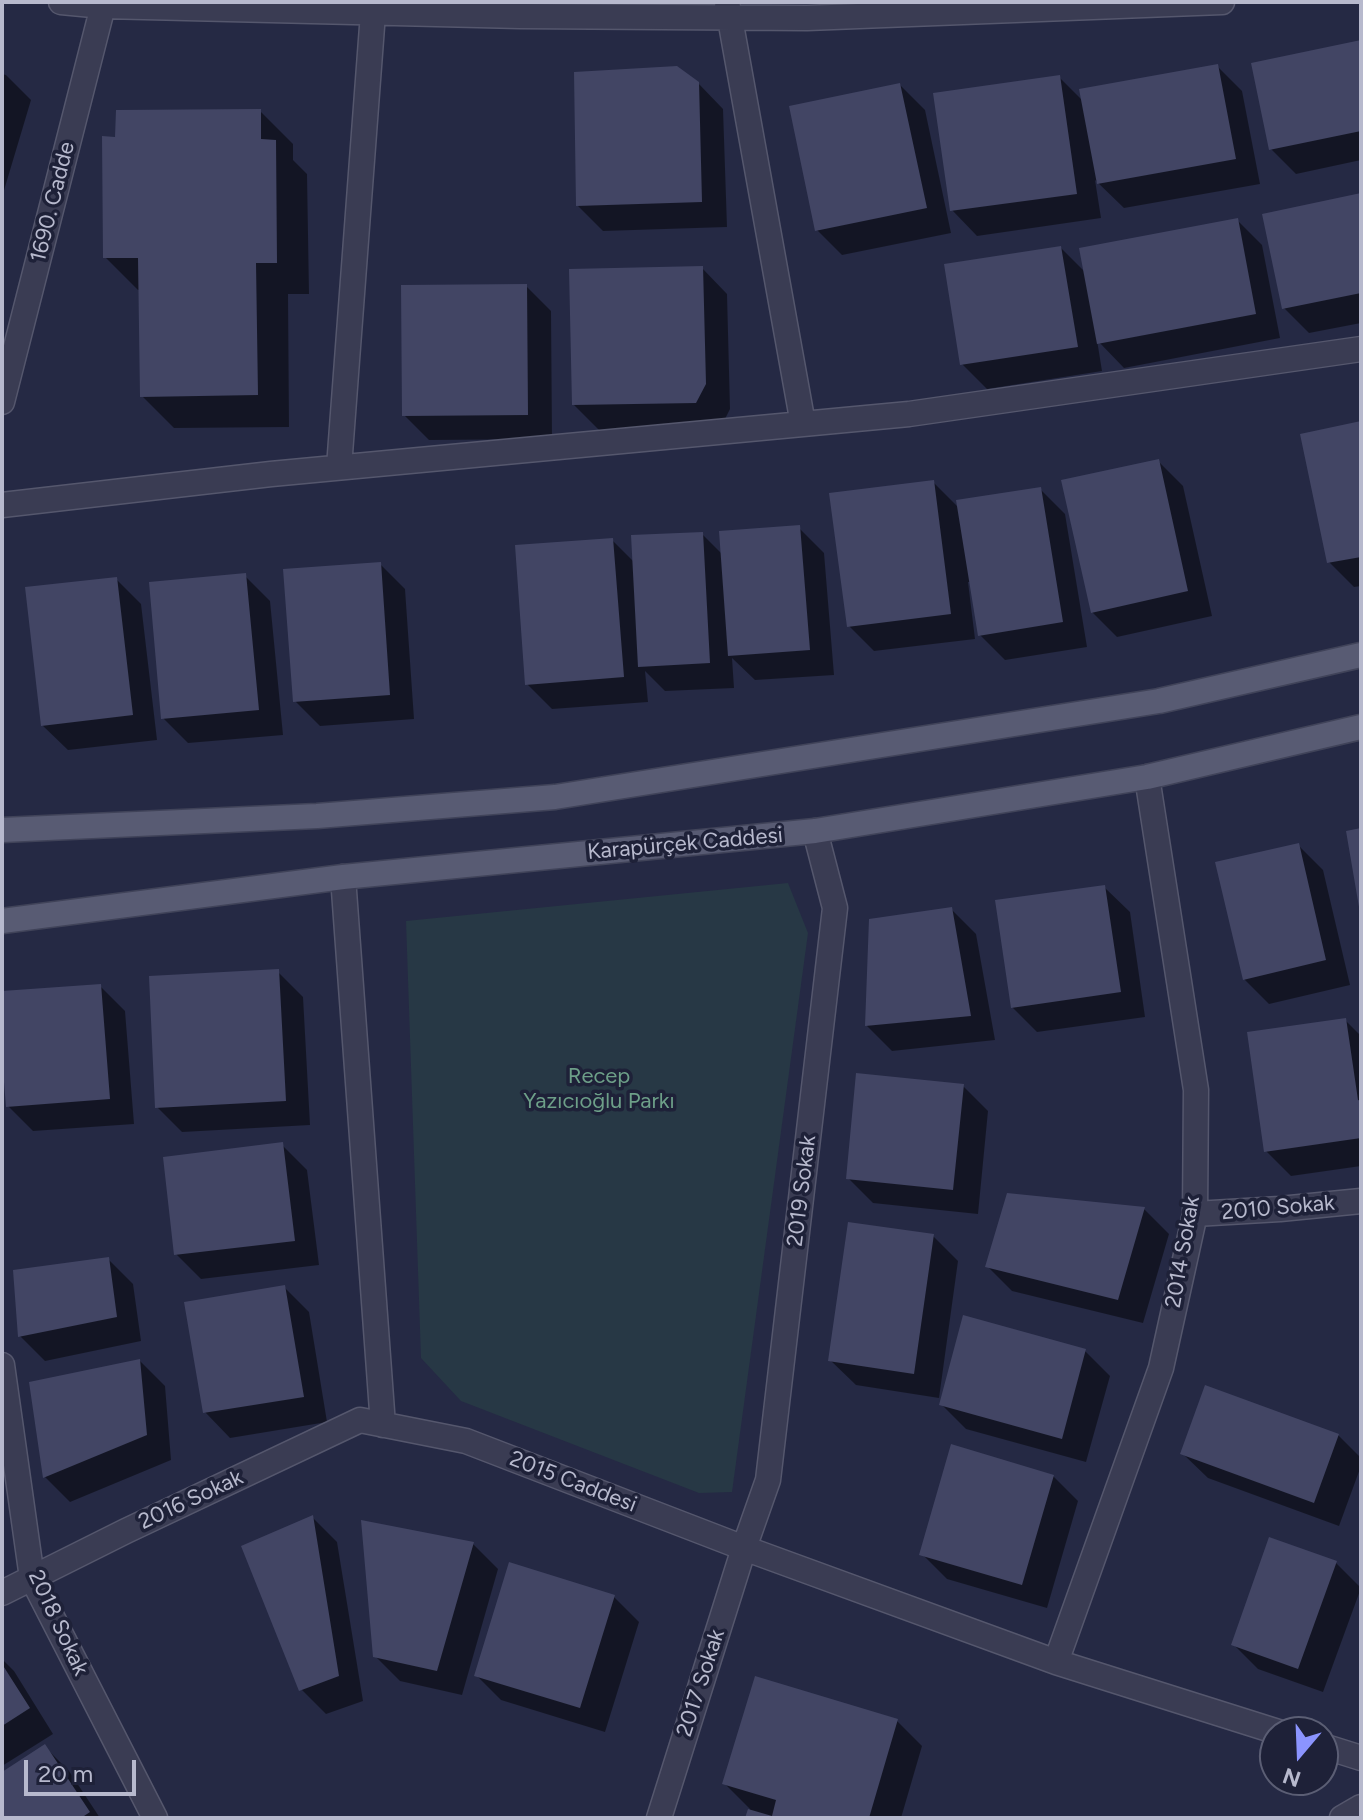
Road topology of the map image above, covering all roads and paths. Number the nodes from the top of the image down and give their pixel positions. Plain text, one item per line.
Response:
1 (61, 2) edge
2 (1222, 2) edge
3 (104, 4) edge
4 (728, 10) edge
5 (373, 13) junction
6 (1361, 349) edge
7 (2, 402) edge
8 (803, 424) junction
9 (339, 467) junction
10 (2, 505) edge
11 (1361, 655) edge
12 (1361, 727) edge
13 (1147, 777) junction
14 (2, 830) edge
15 (815, 831) junction
16 (343, 877) junction
17 (2, 921) edge
18 (1361, 1201) edge
19 (1195, 1214) junction
20 (2, 1365) edge
21 (383, 1425) junction
22 (744, 1548) junction
23 (32, 1578) junction
24 (2, 1593) edge
25 (1056, 1662) junction
26 (1259, 1726) edge
27 (1339, 1751) edge
28 (1361, 1758) edge
29 (1361, 1807) edge
30 (155, 1818) edge
31 (659, 1818) edge
32 (1342, 1818) edge

1 - 3 street
2 - 4 street
3 - 5 street
3 - 7 street, 1690. Cadde
4 - 5 street
4 - 8 street
5 - 9 street
6 - 8 street
8 - 9 street
9 - 10 street
11 - 14 main road
12 - 13 main road, Karapürçek Caddesi
13 - 15 main road, Karapürçek Caddesi
13 - 19 street, 2014 Sokak
15 - 16 main road, Karapürçek Caddesi
15 - 22 street, 2019 Sokak
16 - 17 main road, Karapürçek Caddesi
16 - 21 street
18 - 19 street, 2010 Sokak
19 - 25 street, 2014 Sokak
20 - 23 street, 2018 Sokak
21 - 22 street, 2015 Caddesi
21 - 23 street, 2016 Sokak
22 - 25 street, 2015 Caddesi
22 - 31 street, 2017 Sokak
23 - 24 street, 2016 Sokak
23 - 30 street, 2018 Sokak
25 - 26 street, 2015 Caddesi
27 - 28 street
29 - 32 street

